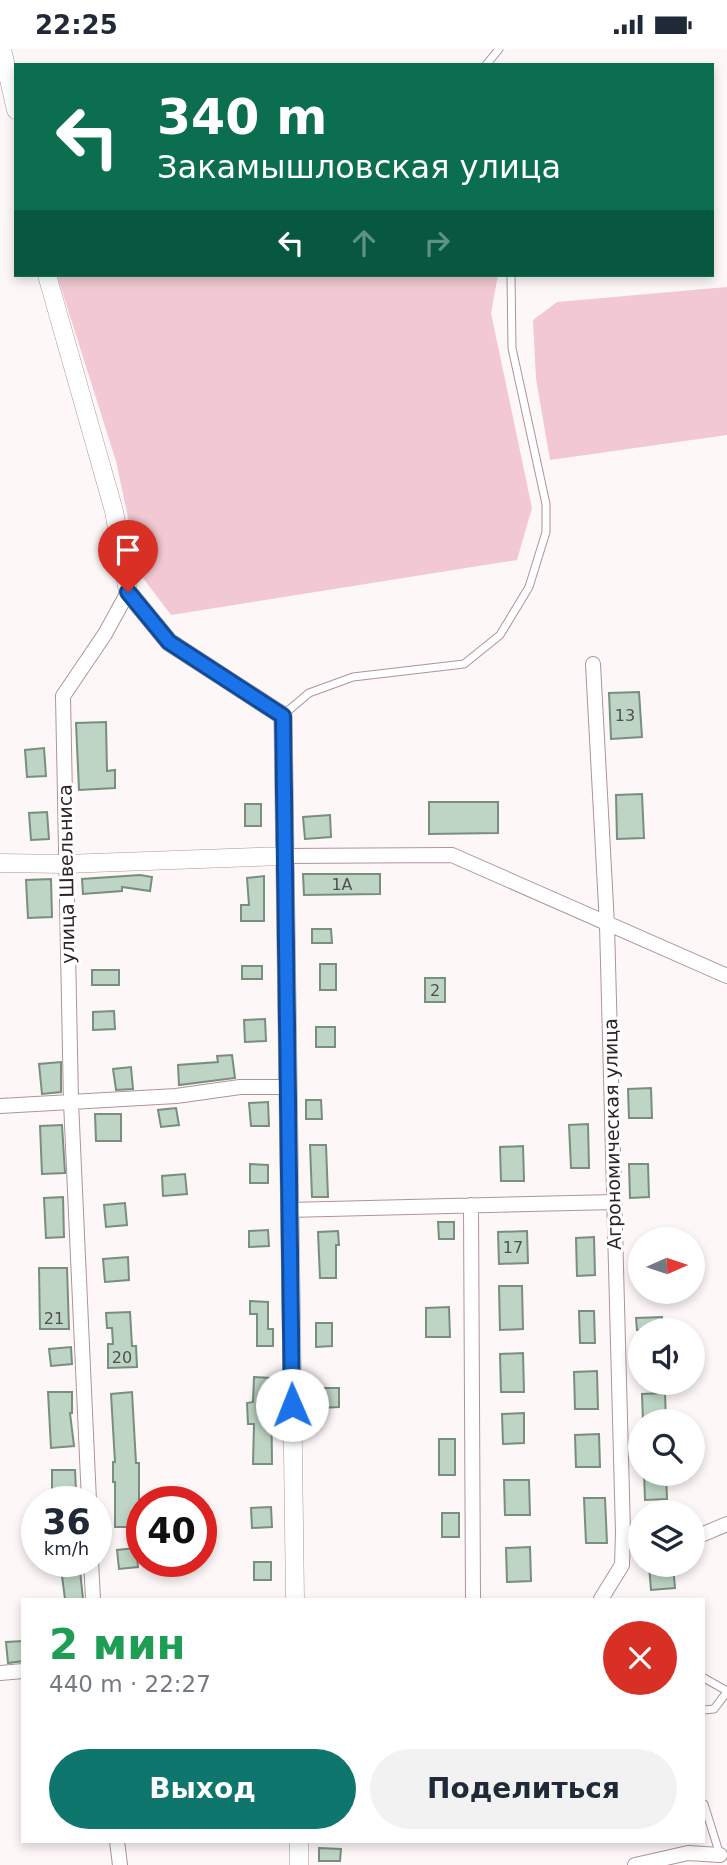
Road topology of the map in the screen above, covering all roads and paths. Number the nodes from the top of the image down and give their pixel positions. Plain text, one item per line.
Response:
1 (3, 49) edge
2 (499, 49) edge
3 (488, 63) edge
4 (14, 101) edge
5 (48, 277) edge
6 (511, 277) edge
7 (128, 592) junction
8 (593, 664) dead end
9 (283, 716) junction
10 (284, 856) junction
11 (0, 863) edge
12 (65, 863) junction
13 (607, 925) junction
14 (727, 977) edge
15 (287, 1087) junction
16 (71, 1102) junction
17 (0, 1106) edge
18 (614, 1202) junction
19 (471, 1205) junction
20 (288, 1210) junction
21 (88, 1486) edge
22 (727, 1524) edge
23 (623, 1533) junction
24 (628, 1533) edge
25 (705, 1533) edge
26 (92, 1577) edge
27 (605, 1597) edge
28 (93, 1598) edge
29 (295, 1598) edge
30 (473, 1598) edge
31 (21, 1671) edge
32 (0, 1673) edge
33 (705, 1679) edge
34 (727, 1691) edge
35 (705, 1710) edge
36 (705, 1807) edge
37 (117, 1843) edge
38 (299, 1843) edge
39 (720, 1856) edge
40 (120, 1865) edge
41 (299, 1865) edge
42 (635, 1865) edge

1 - 4 street
2 - 3 lane
5 - 7 street
6 - 9 lane
7 - 9 street
7 - 12 street, улица Швельниса
8 - 13 street, Агрономическая улица
9 - 10 street
10 - 12 street
10 - 13 street
10 - 15 street
11 - 12 street
12 - 16 street, улица Швельниса
13 - 14 street
13 - 18 street, Агрономическая улица
15 - 16 street
15 - 20 street
16 - 17 street
16 - 21 street, улица Швельниса
18 - 19 street
18 - 23 street, Агрономическая улица
19 - 20 street
19 - 30 street
20 - 29 street
22 - 25 street
23 - 24 street
23 - 27 street, Агрономическая улица
26 - 28 street
31 - 32 street
33 - 34 lane
34 - 35 lane
36 - 39 lane
37 - 40 street
38 - 41 street
39 - 42 street

